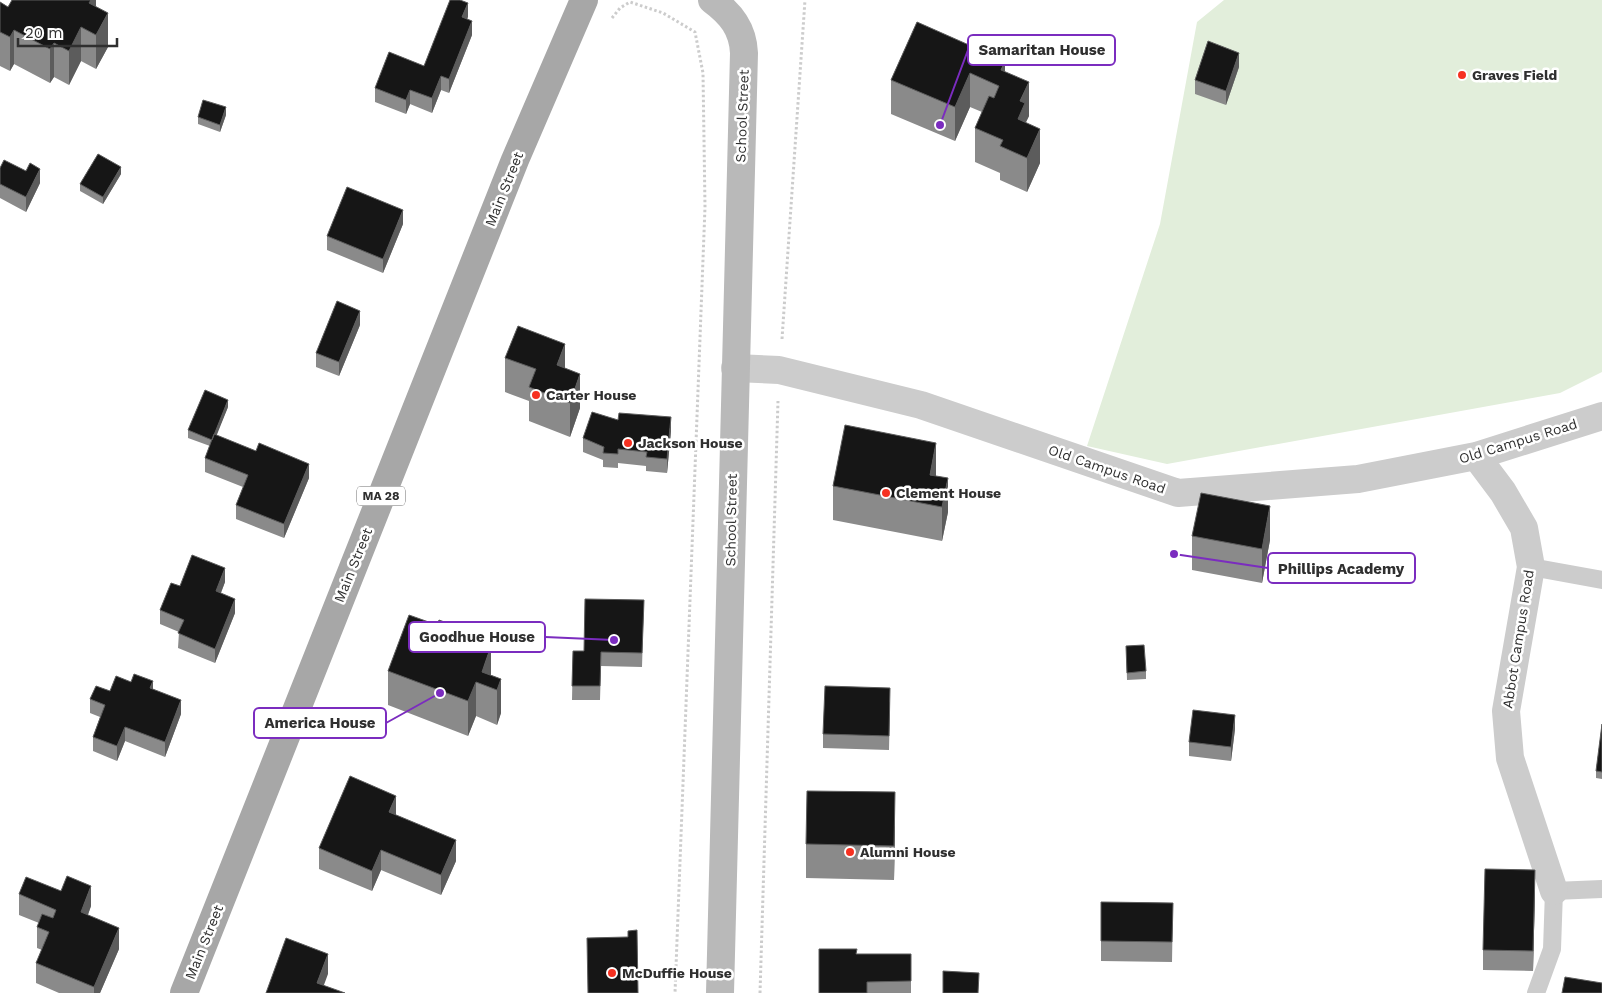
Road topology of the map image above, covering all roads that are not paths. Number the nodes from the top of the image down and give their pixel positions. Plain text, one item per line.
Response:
1 (584, 0) edge
2 (712, 0) edge
3 (735, 368) junction
4 (1602, 416) edge
5 (1476, 456) junction
6 (1531, 567) junction
7 (1602, 580) edge
8 (1602, 889) edge
9 (1554, 891) junction
10 (184, 993) edge
11 (720, 993) edge
12 (1536, 993) edge

1 - 10 main road, Main Street / MA 28
2 - 3 main road, School Street
3 - 5 street, Old Campus Road
3 - 11 main road, School Street
4 - 5 street, Old Campus Road
5 - 6 street, Abbot Campus Road
6 - 7 lane
6 - 9 street, Abbot Campus Road
8 - 9 lane
9 - 12 lane, Abbot Campus Road

